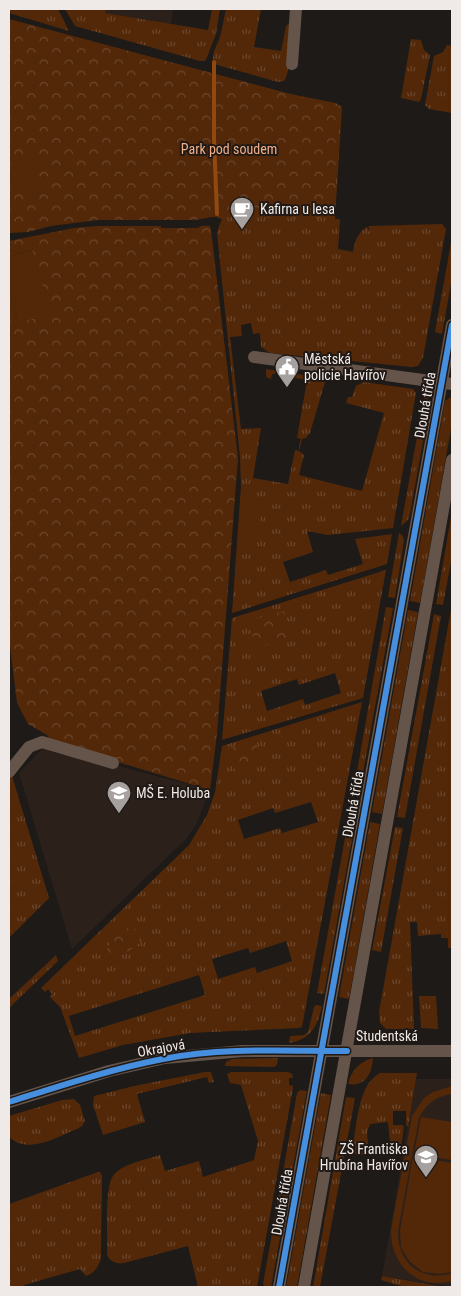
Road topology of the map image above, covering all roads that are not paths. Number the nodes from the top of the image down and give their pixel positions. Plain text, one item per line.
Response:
1 (296, 9) edge
2 (292, 64) dead end
3 (452, 325) edge
4 (254, 358) dead end
5 (447, 384) edge
6 (452, 460) edge
7 (113, 764) dead end
8 (9, 772) edge
9 (322, 1051) junction
10 (347, 1051) junction
11 (452, 1051) edge
12 (9, 1102) edge
13 (279, 1287) edge
14 (304, 1287) edge

1 - 2 street
3 - 5 street, Dlouhá třída
4 - 5 street
5 - 9 street, Dlouhá třída
6 - 10 street
7 - 8 street
9 - 10 street, Studentská
9 - 12 street, Okrajová
9 - 13 street, Dlouhá třída
10 - 11 street, Studentská
10 - 14 street

